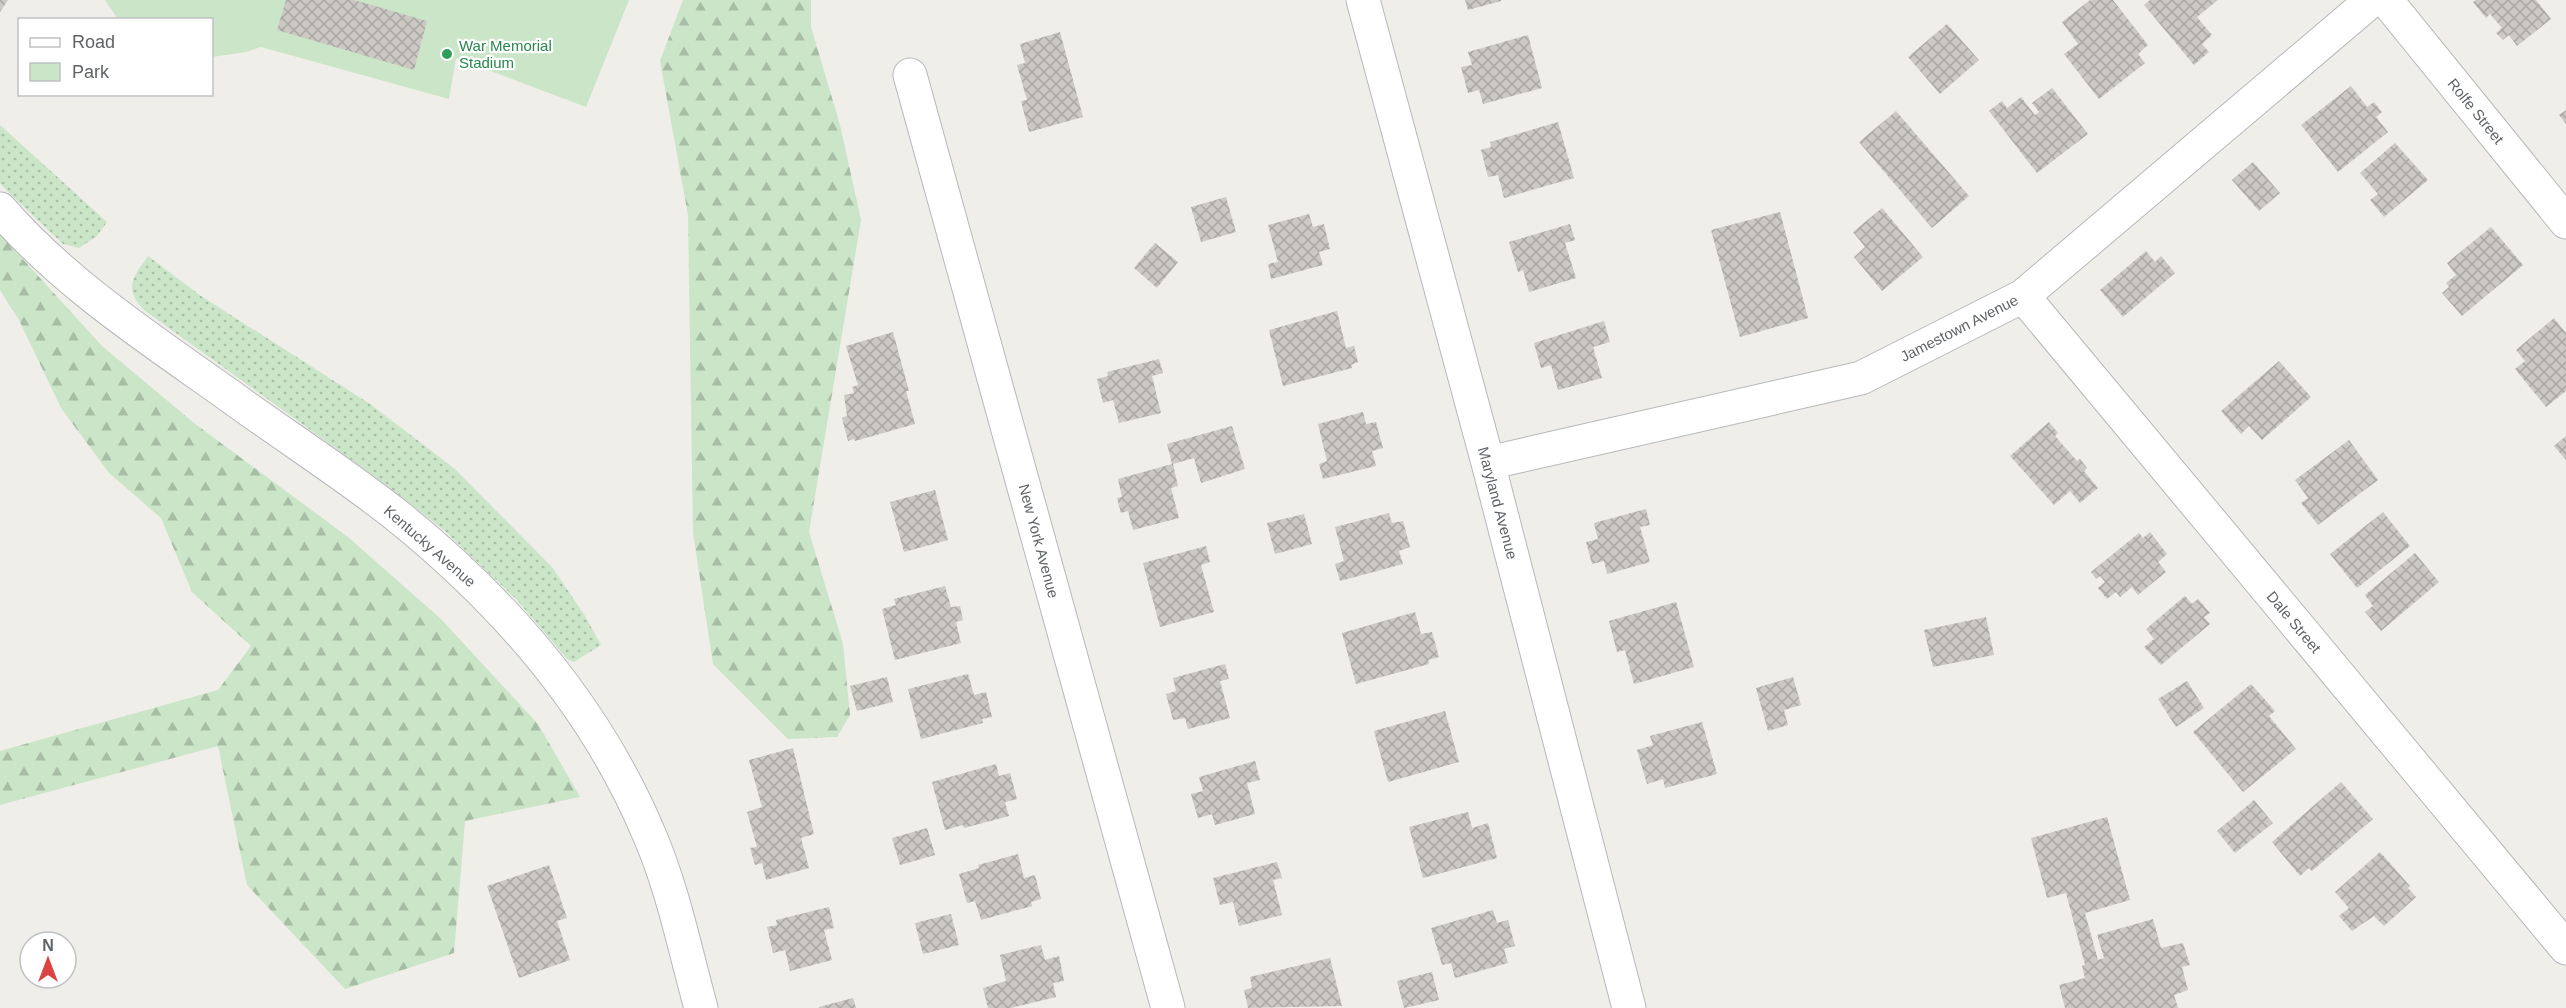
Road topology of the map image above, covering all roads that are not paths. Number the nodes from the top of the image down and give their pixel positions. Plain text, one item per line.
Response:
1 (1363, 0) edge
2 (2372, 0) edge
3 (2386, 0) edge
4 (910, 75) dead end
5 (0, 209) edge
6 (2566, 222) edge
7 (2023, 296) junction
8 (1488, 463) junction
9 (2566, 948) edge
10 (701, 1008) edge
11 (1168, 1008) edge
12 (1629, 1008) edge

1 - 8 street, Maryland Avenue
2 - 7 street, Jamestown Avenue
3 - 6 street, Rolfe Street
4 - 11 street, New York Avenue
5 - 10 street, Kentucky Avenue
7 - 8 street, Jamestown Avenue
7 - 9 street, Dale Street
8 - 12 street, Maryland Avenue

